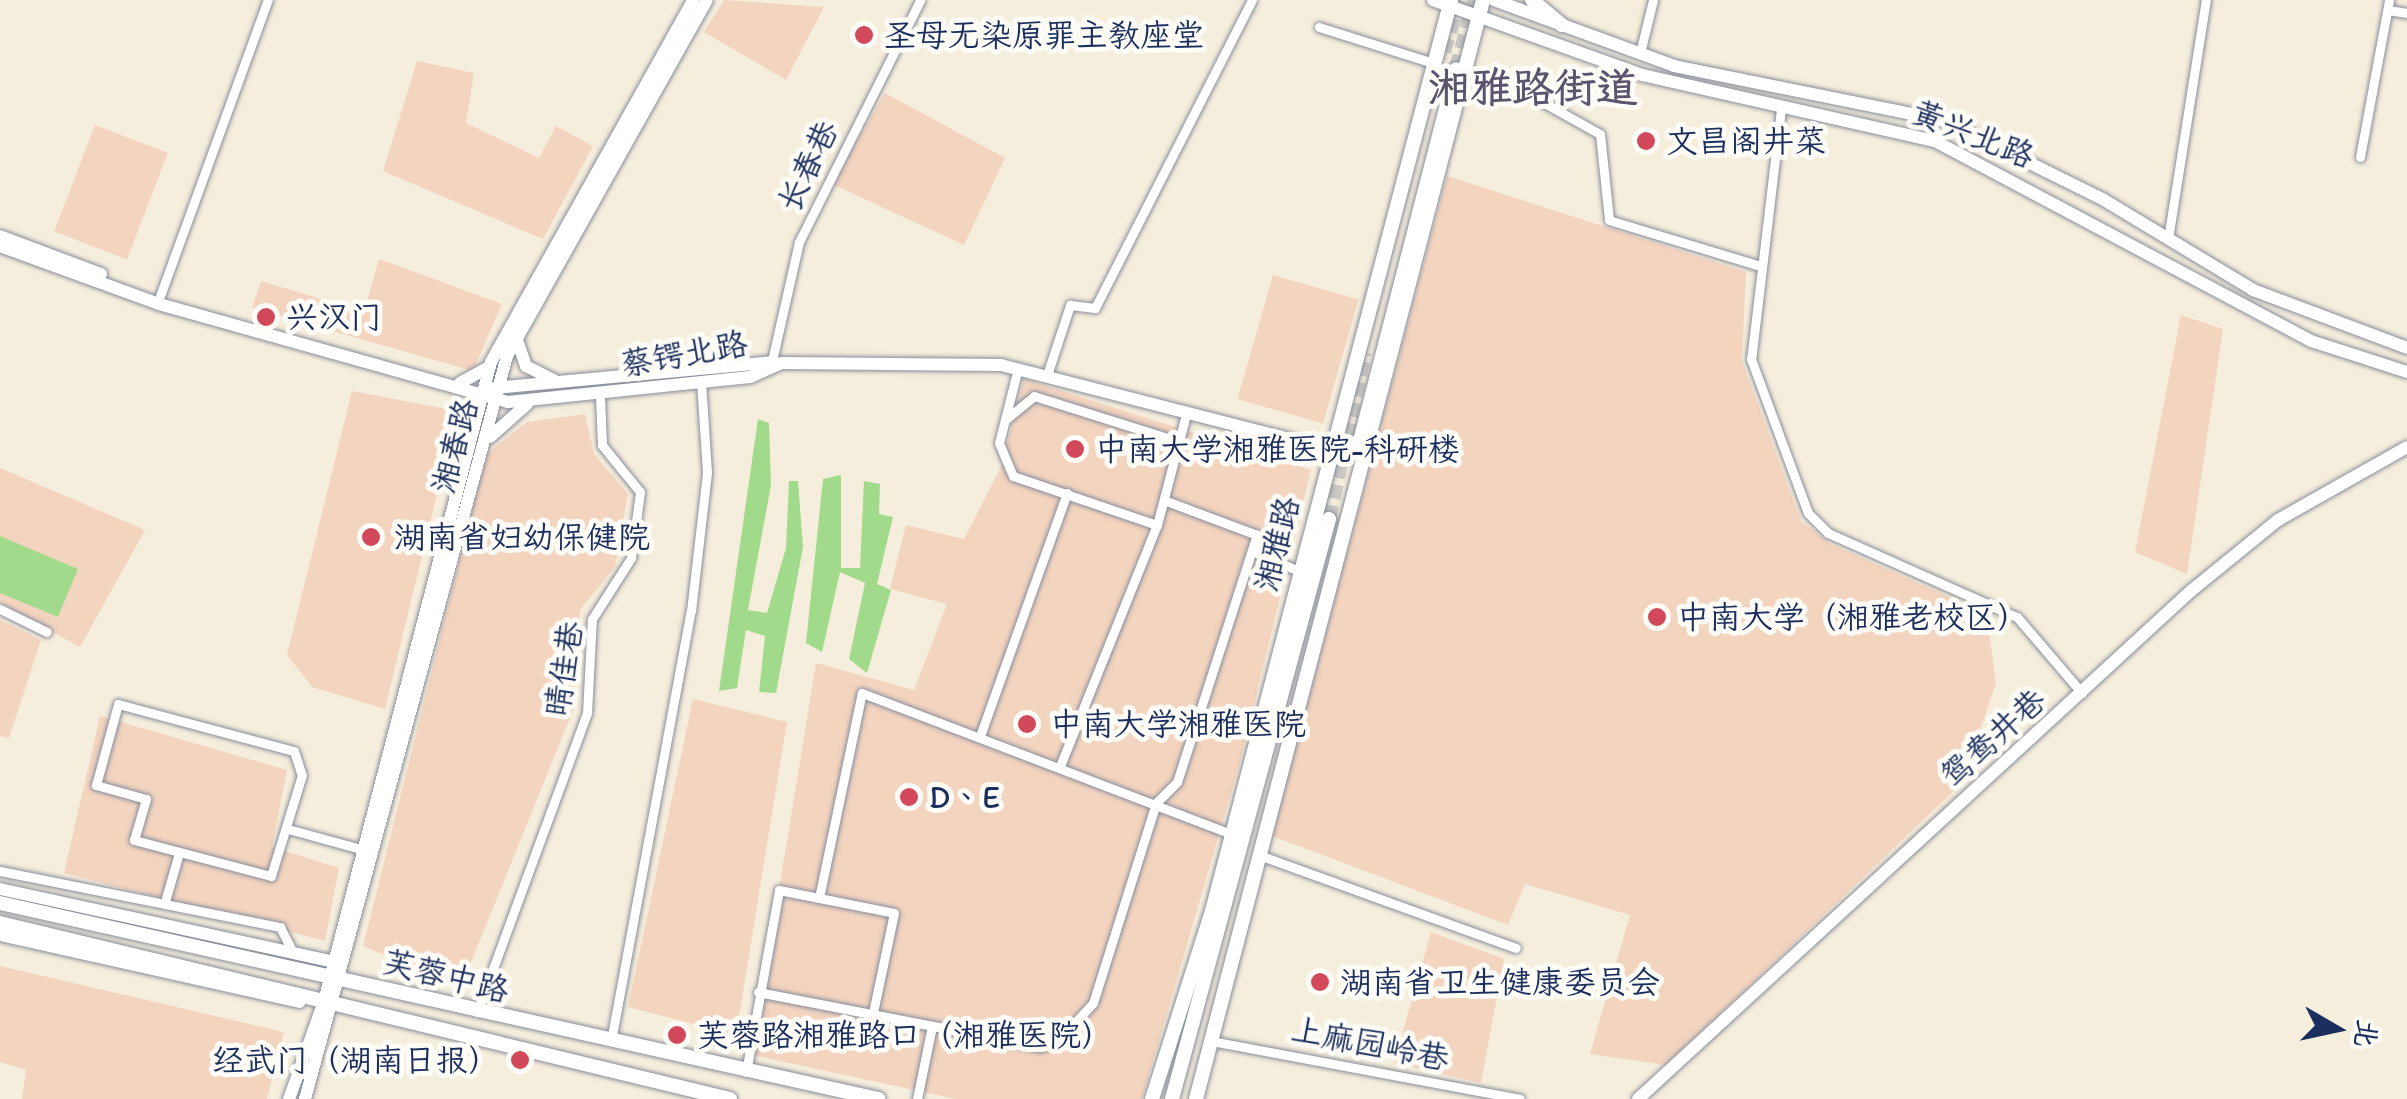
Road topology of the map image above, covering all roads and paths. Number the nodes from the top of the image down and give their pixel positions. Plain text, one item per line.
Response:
1 (268, 0) edge
2 (693, 0) edge
3 (707, 0) edge
4 (920, 0) edge
5 (1252, 0) edge
6 (1489, 0) edge
7 (1532, 0) edge
8 (1653, 0) edge
9 (2206, 0) edge
10 (1445, 2) edge
11 (2389, 5) edge
12 (2407, 13) edge
13 (1482, 20) junction
14 (1562, 25) junction
15 (1319, 26) dead end
16 (1640, 53) junction
17 (1430, 62) junction
18 (1461, 71) junction
19 (1781, 108) junction
20 (2360, 158) dead end
21 (0, 236) edge
22 (2167, 241) junction
23 (0, 246) edge
24 (1756, 265) junction
25 (160, 296) junction
26 (518, 330) junction
27 (2407, 348) edge
28 (490, 362) junction
29 (772, 364) junction
30 (1019, 367) junction
31 (1048, 372) junction
32 (2407, 372) edge
33 (701, 382) junction
34 (572, 384) junction
35 (454, 386) junction
36 (482, 392) junction
37 (497, 394) junction
38 (600, 395) junction
39 (532, 401) junction
40 (1188, 408) junction
41 (1004, 421) junction
42 (1374, 422) junction
43 (470, 438) junction
44 (1177, 441) junction
45 (1359, 444) junction
46 (2407, 447) edge
47 (1332, 450) junction
48 (481, 457) junction
49 (1352, 485) junction
50 (1067, 494) junction
51 (1164, 500) junction
52 (1328, 519) tunnel mouth
53 (1157, 525) junction
54 (1252, 551) junction
55 (1298, 571) junction
56 (0, 609) edge
57 (47, 632) dead end
58 (2082, 693) junction
59 (980, 736) junction
60 (1060, 766) junction
61 (1156, 803) junction
62 (288, 829) junction
63 (1232, 834) junction
64 (361, 849) junction
65 (179, 853) junction
66 (1257, 854) junction
67 (0, 871) edge
68 (0, 890) edge
69 (166, 898) junction
70 (819, 898) junction
71 (0, 903) edge
72 (0, 924) edge
73 (0, 935) edge
74 (1516, 948) dead end
75 (294, 955) junction
76 (313, 971) junction
77 (336, 972) junction
78 (758, 992) junction
79 (328, 1004) junction
80 (874, 1012) junction
81 (476, 1014) junction
82 (931, 1031) junction
83 (1211, 1041) junction
84 (611, 1042) junction
85 (746, 1072) junction
86 (290, 1099) edge
87 (305, 1099) edge
88 (730, 1099) edge
89 (878, 1099) edge
90 (916, 1099) edge
91 (1152, 1099) edge
92 (1172, 1099) edge
93 (1196, 1099) edge
94 (1520, 1099) edge
95 (1638, 1099) edge

1 - 25 street
2 - 28 main road, 湘春路
3 - 26 main road, 湘春路
4 - 29 street, 长春巷
5 - 31 street
6 - 13 main road, 湘雅路
6 - 14 main road, 黄兴北路
7 - 14 main road
8 - 16 street
9 - 22 street
10 - 13 main road, 黄兴北路
10 - 17 main road, 湘雅路
11 - 12 street
11 - 20 street
13 - 18 main road, 湘雅路
13 - 19 main road, 黄兴北路
14 - 16 main road, 黄兴北路
15 - 17 street
16 - 22 main road, 黄兴北路
17 - 47 main road, 湘雅路
18 - 24 street
18 - 42 main road, 湘雅路
18 - 45 main road, 湘雅路
19 - 24 street
19 - 32 main road, 黄兴北路
21 - 25 main road, 蔡锷北路
22 - 27 main road, 黄兴北路
23 - 35 main road, 蔡锷北路
24 - 58 street
25 - 35 main road, 蔡锷北路
26 - 34 main road
26 - 37 main road, 湘春路
28 - 35 main road
28 - 36 main road, 湘春路
29 - 30 main road, 蔡锷北路
29 - 33 main road, 蔡锷北路
29 - 34 main road, 蔡锷北路
30 - 31 main road, 蔡锷北路
30 - 41 street
31 - 40 main road, 蔡锷北路
33 - 38 main road, 蔡锷北路
33 - 84 street
34 - 37 main road, 蔡锷北路
35 - 36 main road, 蔡锷北路
35 - 43 main road
36 - 37 main road, 蔡锷北路
36 - 43 main road, 湘春路
37 - 39 main road, 蔡锷北路
37 - 48 main road, 湘春路
38 - 39 main road, 蔡锷北路
38 - 81 street, 晴佳巷
39 - 48 main road
40 - 44 street
40 - 47 main road, 蔡锷北路
41 - 44 street
41 - 50 street
42 - 45 main road
42 - 49 main road, 湘雅路
43 - 64 main road, 湘春路
44 - 51 street
45 - 47 main road, 蔡锷北路
45 - 49 main road, 湘雅路
46 - 58 main road, 鸳鸯井巷
47 - 55 main road, 湘雅路
48 - 77 main road, 湘春路
49 - 66 main road, 湘雅路
50 - 53 street
50 - 59 street
51 - 53 street
51 - 54 street
52 - 92 main road, 湘雅路
53 - 60 street
54 - 55 street
54 - 61 street
55 - 63 main road, 湘雅路
56 - 57 street
58 - 95 main road, 鸳鸯井巷
59 - 60 street
59 - 70 street
60 - 61 street
61 - 63 street
61 - 82 street
62 - 64 street
62 - 65 street
62 - 65 street
63 - 91 main road, 湘雅路
64 - 77 main road, 湘春路
65 - 69 street
66 - 74 street
66 - 83 main road, 湘雅路
67 - 69 street
68 - 75 main road
69 - 75 street
70 - 78 street
70 - 80 street
71 - 76 main road, 芙蓉中路
72 - 79 main road, 芙蓉中路
73 - 79 main road, 芙蓉中路
75 - 76 main road
75 - 77 main road
76 - 77 main road, 芙蓉中路
77 - 79 main road, 湘春路
77 - 81 main road, 芙蓉中路
78 - 80 street
78 - 85 street
79 - 86 main road
79 - 87 main road
79 - 88 main road, 芙蓉中路
80 - 82 street
81 - 84 main road, 芙蓉中路
82 - 90 street
83 - 93 main road, 湘雅路
83 - 94 street, 上麻园岭巷
84 - 85 main road, 芙蓉中路
85 - 89 main road, 芙蓉中路

